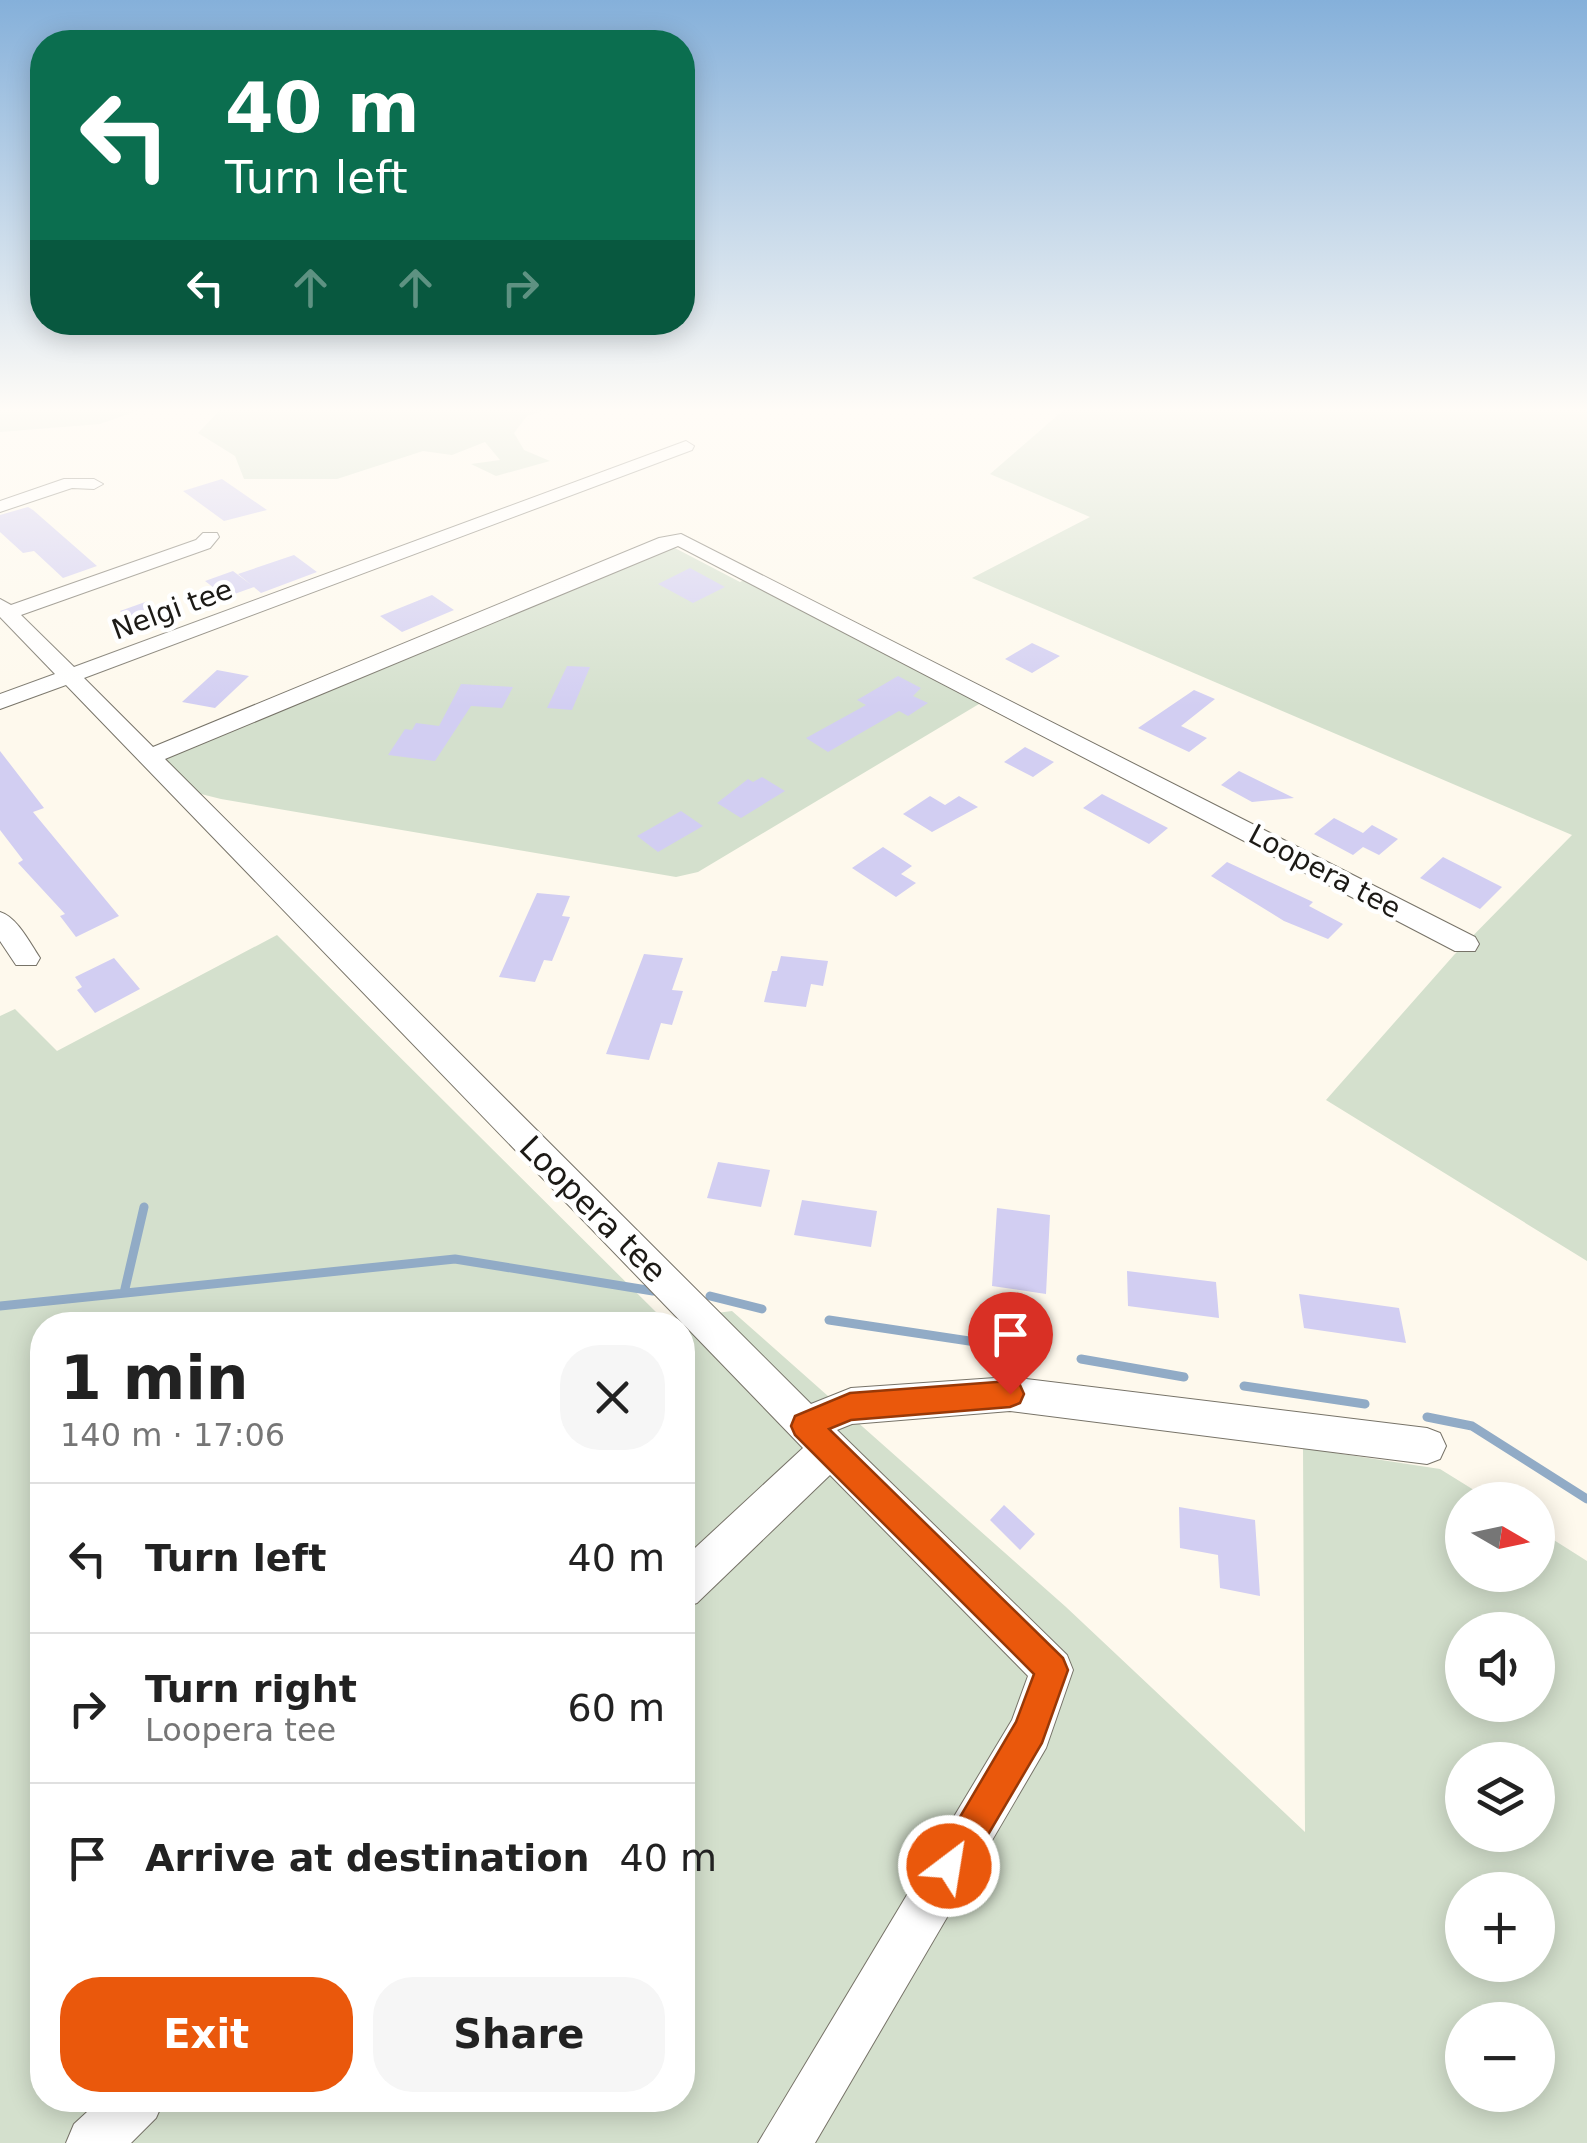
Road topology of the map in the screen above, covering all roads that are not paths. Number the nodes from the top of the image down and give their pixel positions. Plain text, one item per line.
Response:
1 (523, 507) edge
2 (210, 537) dead end
3 (4, 609) edge
4 (70, 676) junction
5 (0, 702) edge
6 (151, 756) junction
7 (0, 920) edge
8 (1464, 944) dead end
9 (26, 958) dead end
10 (818, 1437) junction
11 (1427, 1446) dead end
12 (695, 1574) edge
13 (125, 2112) edge
14 (93, 2143) edge
15 (785, 2143) edge

1 - 4 street, Nelgi tee
2 - 3 street
3 - 4 street, Loopera tee
4 - 5 street, Nelgi tee
4 - 6 street, Loopera tee
6 - 8 street, Loopera tee
6 - 10 street, Loopera tee
7 - 9 street
10 - 11 street
10 - 12 street
10 - 15 street, Loopera tee
13 - 14 street

